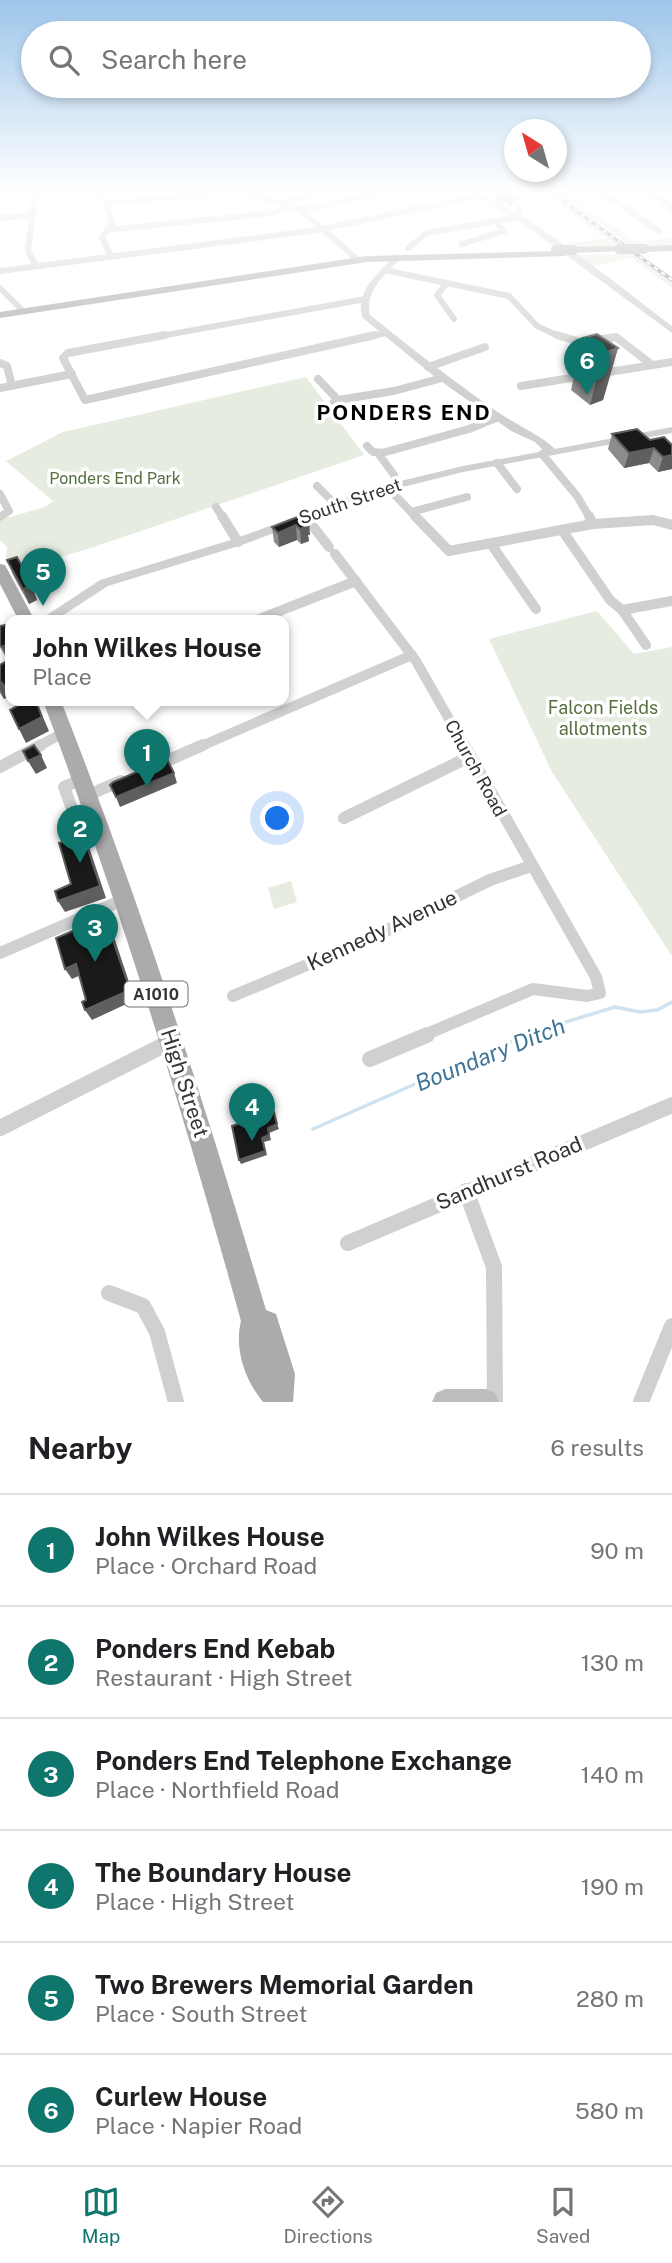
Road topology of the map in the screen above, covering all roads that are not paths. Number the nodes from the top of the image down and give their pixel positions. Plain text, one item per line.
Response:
1 (32, 258) edge
2 (93, 258) edge
3 (356, 258) edge
4 (365, 258) edge
5 (422, 258) edge
6 (575, 258) edge
7 (389, 260) junction
8 (36, 266) junction
9 (0, 271) edge
10 (447, 283) junction
11 (0, 288) edge
12 (366, 299) junction
13 (23, 311) junction
14 (0, 315) edge
15 (454, 319) dead end
16 (672, 330) edge
17 (386, 333) junction
18 (485, 347) dead end
19 (459, 354) junction
20 (467, 360) dead end
21 (672, 362) edge
22 (0, 363) edge
23 (652, 365) junction
24 (428, 367) junction
25 (72, 374) junction
26 (442, 378) junction
27 (318, 379) dead end
28 (12, 386) junction
29 (521, 386) dead end
30 (0, 388) edge
31 (498, 417) junction
32 (672, 430) edge
33 (367, 446) dead end
34 (382, 453) junction
35 (547, 453) junction
36 (497, 463) junction
37 (394, 475) dead end
38 (317, 486) dead end
39 (517, 486) dead end
40 (387, 487) junction
41 (0, 494) edge
42 (464, 499) dead end
43 (335, 504) junction
44 (216, 507) dead end
45 (411, 512) junction
46 (305, 516) junction
47 (0, 517) edge
48 (593, 524) junction
49 (672, 525) edge
50 (562, 530) junction
51 (238, 542) junction
52 (491, 544) junction
53 (0, 569) edge
54 (356, 582) junction
55 (0, 588) edge
56 (672, 601) edge
57 (536, 609) dead end
58 (622, 610) junction
59 (12, 615) edge
60 (24, 615) edge
61 (53, 615) edge
62 (270, 615) edge
63 (646, 645) dead end
64 (412, 655) junction
65 (289, 705) edge
66 (54, 706) edge
67 (286, 706) edge
68 (65, 732) junction
69 (469, 757) junction
70 (0, 767) edge
71 (85, 787) junction
72 (344, 818) dead end
73 (531, 866) junction
74 (125, 899) junction
75 (0, 953) edge
76 (233, 996) dead end
77 (172, 1041) junction
78 (370, 1059) dead end
79 (672, 1105) edge
80 (0, 1128) edge
81 (466, 1191) junction
82 (348, 1242) dead end
83 (109, 1293) dead end
84 (672, 1326) edge
85 (277, 1399) edge
86 (176, 1402) edge
87 (445, 1402) edge
88 (486, 1402) edge
89 (495, 1402) edge
90 (642, 1402) edge

1 - 8 street
2 - 8 street
3 - 13 main road
4 - 7 main road
5 - 7 main road, bridge
6 - 16 street
7 - 10 street
7 - 12 street
8 - 9 street
10 - 15 street
10 - 23 street
11 - 13 street
12 - 17 street
12 - 25 street
13 - 14 main road
17 - 24 street
17 - 25 street
18 - 19 street
19 - 20 street
19 - 24 street
21 - 23 street
22 - 28 street
23 - 29 street
24 - 26 street
25 - 28 street
26 - 27 street
26 - 31 street
28 - 30 street
31 - 34 street
31 - 35 street
32 - 35 street, South Street
33 - 34 street
34 - 37 street
35 - 36 street, South Street
35 - 48 street
36 - 39 street
36 - 40 street, South Street
38 - 43 street
40 - 43 street, South Street
40 - 45 street
41 - 47 street
42 - 45 street
43 - 46 street, South Street
44 - 51 street
45 - 52 street
46 - 51 street, South Street
46 - 54 street, Church Road
48 - 49 street
48 - 50 street
50 - 52 street
50 - 58 street
51 - 61 street, South Street
52 - 57 street
53 - 60 main road
54 - 62 street
54 - 64 street, Church Road
55 - 59 main road
56 - 58 street
58 - 63 street
64 - 65 street
64 - 69 street, Church Road
66 - 68 main road, High Street / A1010
67 - 71 street
68 - 70 street
68 - 71 main road, High Street / A1010
69 - 72 street
69 - 73 street, Church Road
71 - 74 main road, High Street / A1010
73 - 76 street, Kennedy Avenue
73 - 78 street, Church Road
74 - 75 street
74 - 77 main road, High Street / A1010
77 - 80 street
77 - 85 main road, High Street / A1010
79 - 81 street, Sandhurst Road
81 - 82 street, Sandhurst Road
81 - 89 street
83 - 86 street
84 - 90 street
87 - 88 main road

